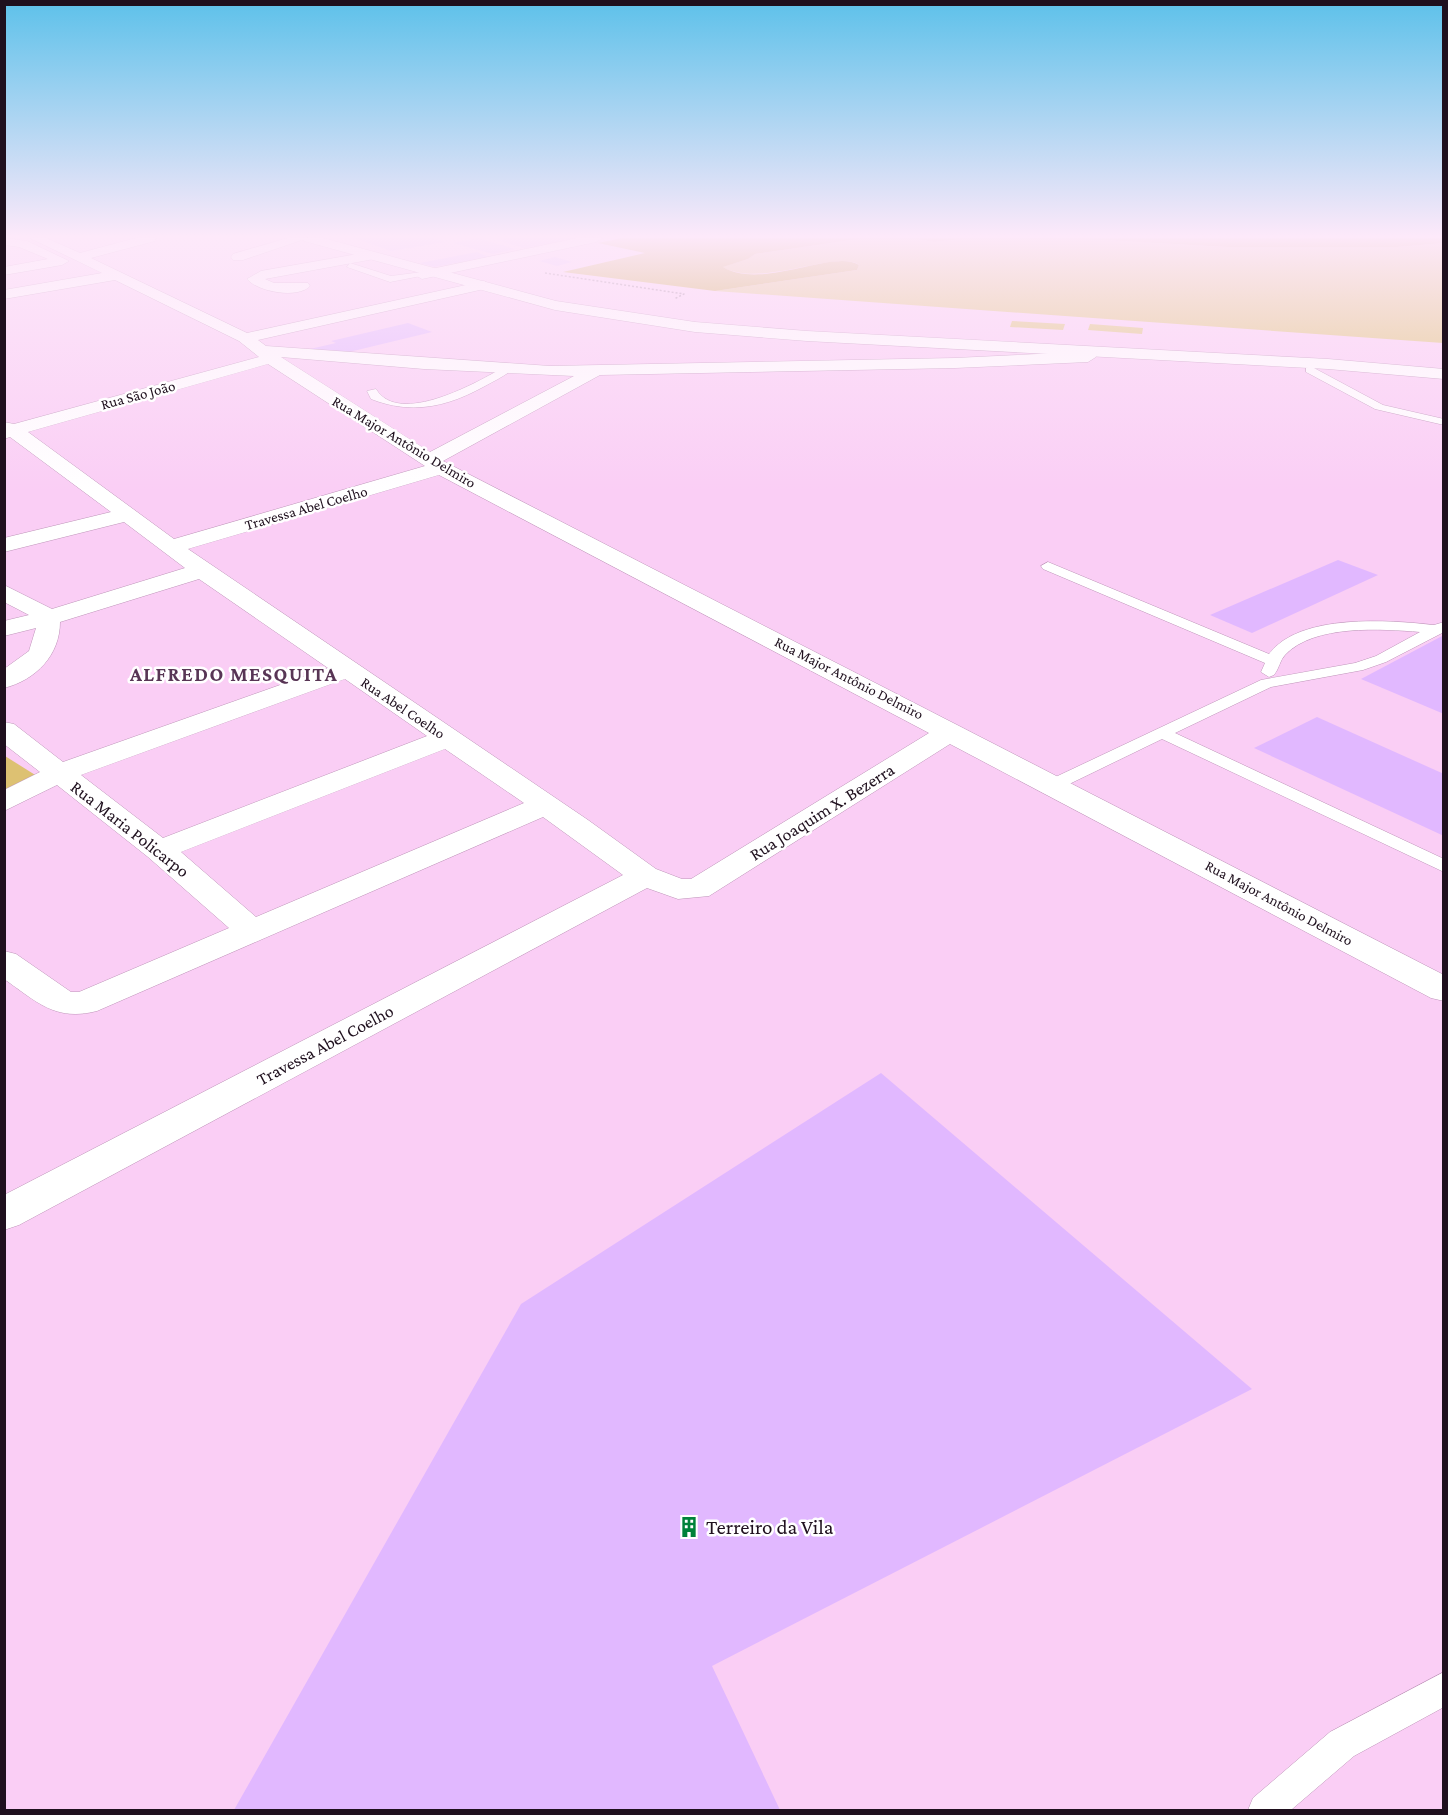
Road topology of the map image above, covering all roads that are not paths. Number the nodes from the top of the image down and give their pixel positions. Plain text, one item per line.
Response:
1 (214, 323) edge
2 (314, 323) edge
3 (617, 323) edge
4 (668, 323) edge
5 (245, 338) junction
6 (1088, 353) junction
7 (268, 355) junction
8 (508, 369) junction
9 (1310, 370) junction
10 (596, 371) junction
11 (1443, 374) edge
12 (1443, 382) edge
13 (372, 391) dead end
14 (1443, 422) edge
15 (7, 435) edge
16 (435, 464) junction
17 (126, 515) junction
18 (4, 545) edge
19 (170, 548) junction
20 (1048, 566) dead end
21 (202, 570) junction
22 (4, 592) edge
23 (48, 618) junction
24 (1440, 628) edge
25 (4, 629) edge
26 (1270, 660) junction
27 (346, 670) junction
28 (4, 680) edge
29 (1267, 683) junction
30 (4, 730) edge
31 (951, 731) junction
32 (1162, 733) junction
33 (447, 738) junction
34 (59, 773) junction
35 (1053, 785) junction
36 (4, 802) edge
37 (545, 805) junction
38 (159, 850) junction
39 (1443, 866) edge
40 (645, 876) junction
41 (692, 891) joint
42 (253, 931) junction
43 (4, 962) edge
44 (1443, 990) edge
45 (4, 1214) edge
46 (1443, 1688) edge
47 (1265, 1810) edge

1 - 5 street, Rua Major Antônio Delmiro
2 - 5 street
3 - 6 street
4 - 6 street
5 - 7 street, Rua Major Antônio Delmiro
6 - 9 street
6 - 10 street
6 - 11 street
7 - 8 street
7 - 15 street, Rua São João
7 - 16 street, Rua Major Antônio Delmiro
8 - 10 street
8 - 13 lane
9 - 12 street
9 - 14 lane
10 - 16 street, Travessa Abel Coelho
15 - 17 street, Rua Abel Coelho
16 - 19 street, Travessa Abel Coelho
16 - 31 street, Rua Major Antônio Delmiro
17 - 18 street
17 - 19 street, Rua Abel Coelho
19 - 21 street, Rua Abel Coelho
20 - 26 lane
21 - 23 street
21 - 27 street, Rua Abel Coelho
22 - 23 street
23 - 25 street
23 - 28 street
24 - 26 lane
24 - 29 lane
26 - 29 lane
27 - 33 street, Rua Abel Coelho
27 - 34 street
29 - 32 lane
30 - 34 street, Rua Maria Policarpo
31 - 35 street, Rua Major Antônio Delmiro
31 - 41 street, Rua Joaquim X. Bezerra
32 - 35 lane
32 - 39 lane
33 - 37 street, Rua Abel Coelho
33 - 38 street
34 - 36 street
34 - 38 street, Rua Maria Policarpo
35 - 44 street, Rua Major Antônio Delmiro
37 - 40 street, Rua Abel Coelho
37 - 42 street
38 - 42 street, Rua Maria Policarpo
40 - 41 street, Rua Abel Coelho
40 - 45 street, Travessa Abel Coelho
42 - 43 street
46 - 47 lane

